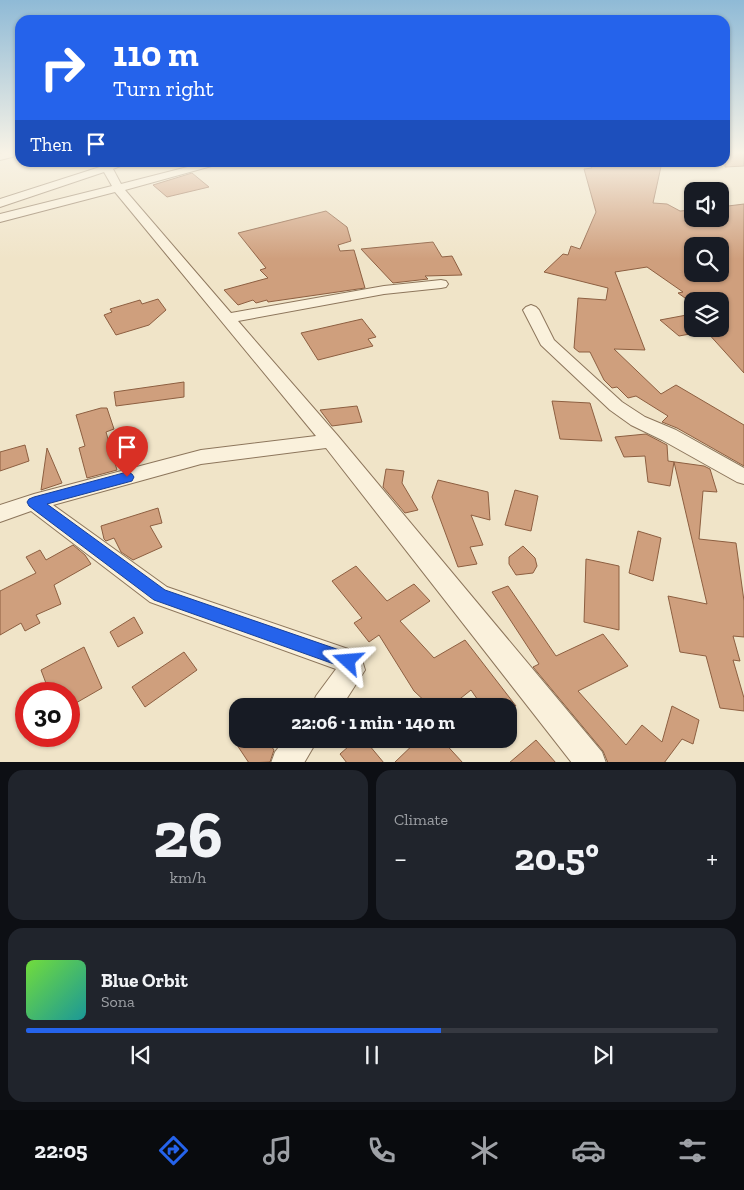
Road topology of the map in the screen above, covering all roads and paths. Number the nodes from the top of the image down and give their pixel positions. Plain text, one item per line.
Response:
1 (46, 188) edge
2 (118, 188) joint
3 (0, 203) edge
4 (0, 218) edge
5 (441, 284) dead end
6 (531, 310) dead end
7 (227, 318) junction
8 (331, 441) junction
9 (744, 478) edge
10 (34, 502) junction
11 (0, 514) edge
12 (332, 698) edge
13 (296, 748) edge
14 (286, 762) edge
15 (591, 762) edge

1 - 3 street
2 - 4 street
2 - 7 street
5 - 7 street
6 - 9 street
7 - 8 street
8 - 10 street
8 - 15 street
10 - 11 street
10 - 12 street
13 - 14 street

